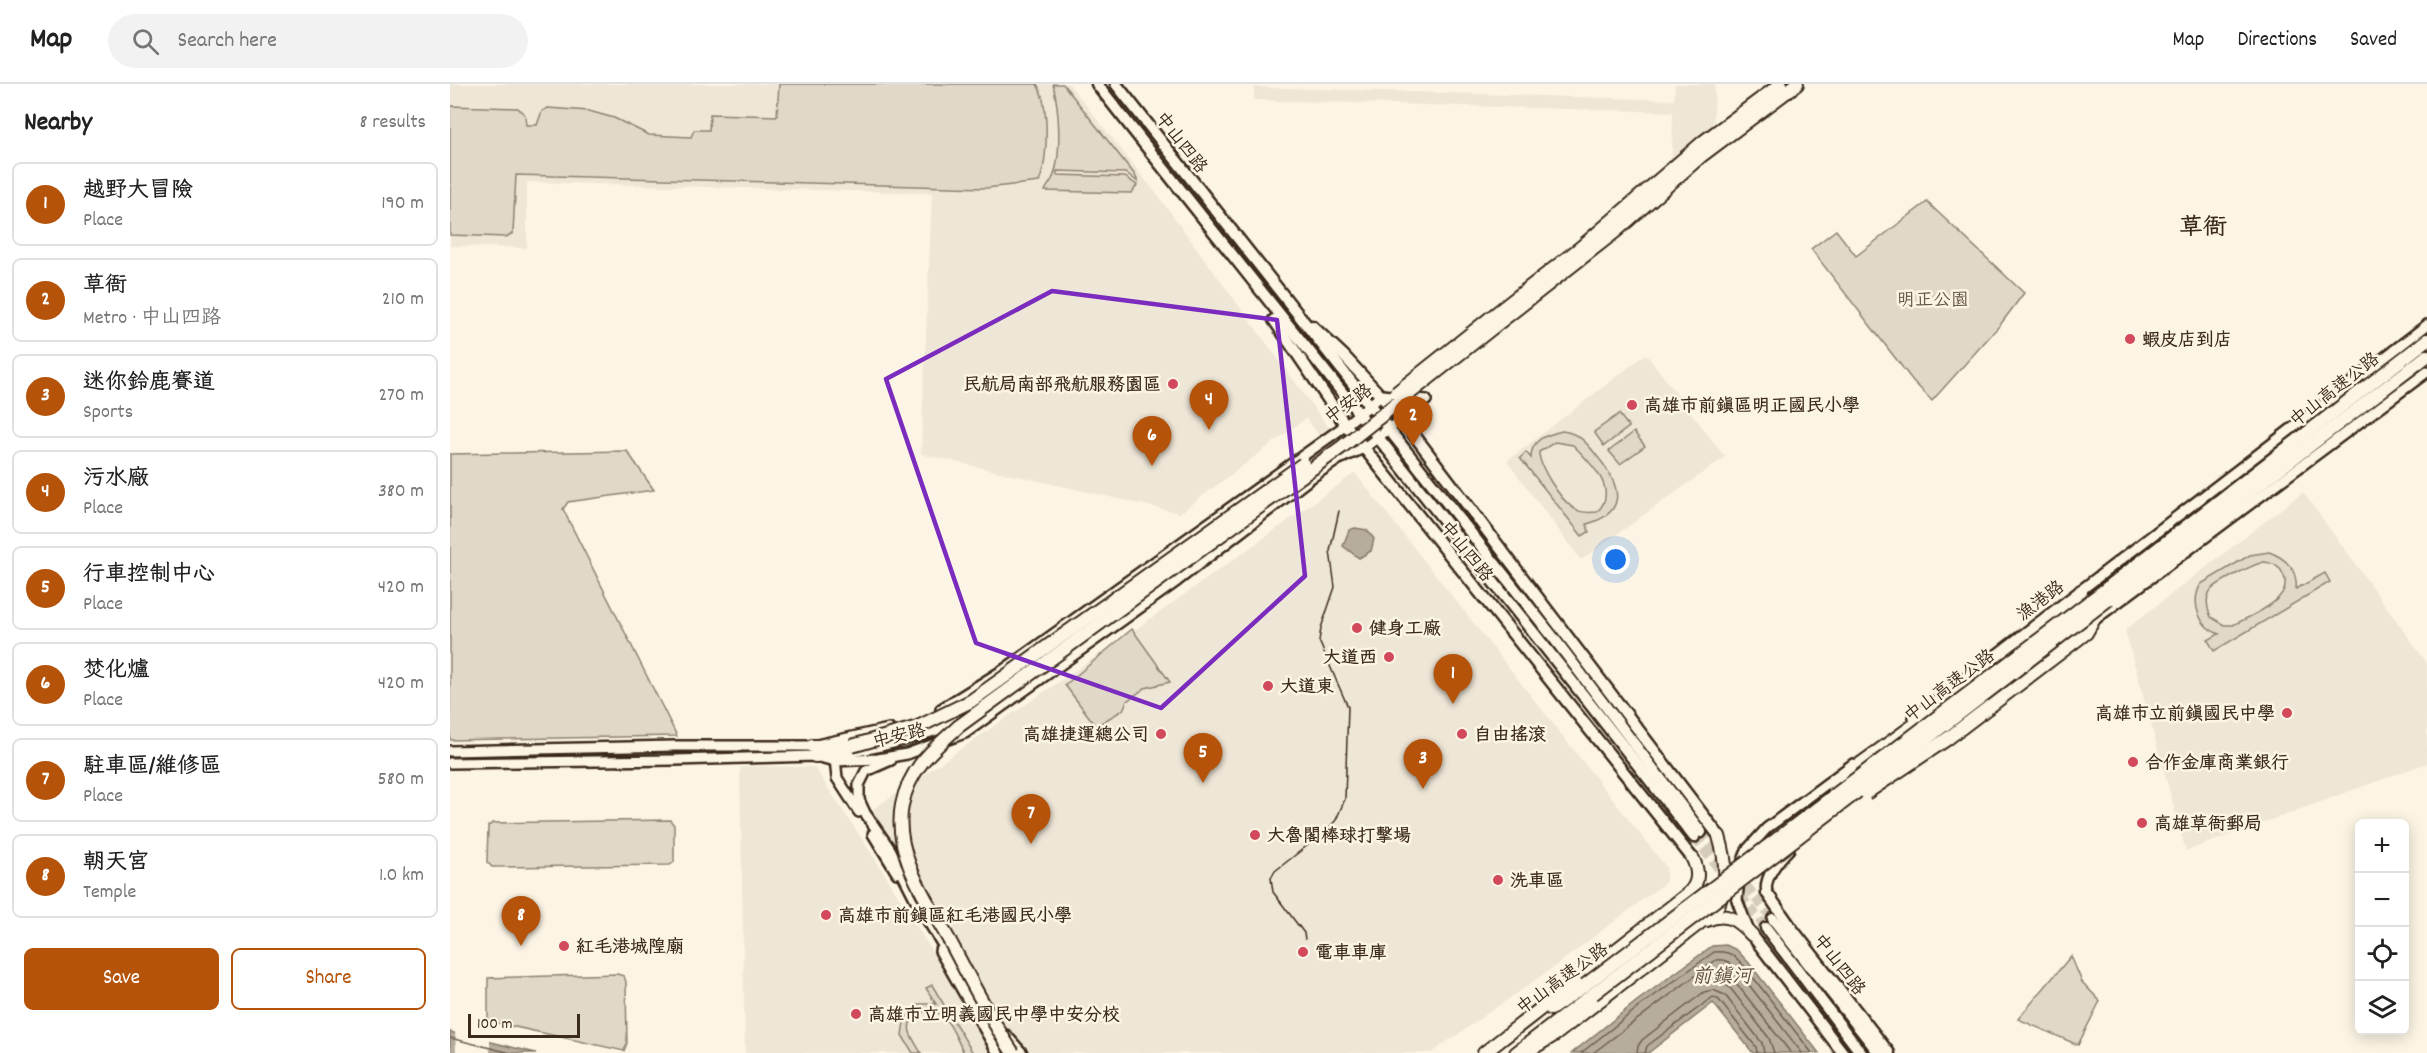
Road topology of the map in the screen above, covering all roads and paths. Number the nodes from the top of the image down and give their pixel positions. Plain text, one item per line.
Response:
1 (1097, 84) edge
2 (1116, 84) edge
3 (1781, 84) edge
4 (1797, 84) edge
5 (1229, 252) junction
6 (1290, 306) junction
7 (1493, 322) junction
8 (2427, 325) edge
9 (2427, 340) edge
10 (2427, 356) edge
11 (2427, 372) edge
12 (1382, 395) junction
13 (1368, 406) junction
14 (1358, 414) junction
15 (1401, 419) junction
16 (1345, 424) junction
17 (1388, 429) junction
18 (1377, 438) junction
19 (1364, 448) junction
20 (1301, 470) junction
21 (1267, 481) junction
22 (1279, 501) junction
23 (2081, 591) junction
24 (2094, 619) junction
25 (1040, 656) dead end
26 (1047, 665) dead end
27 (834, 750) junction
28 (450, 751) edge
29 (813, 751) junction
30 (907, 754) junction
31 (450, 763) edge
32 (1827, 808) junction
33 (1719, 836) joint
34 (1693, 860) joint
35 (1767, 893) joint
36 (1773, 919) tunnel mouth
37 (1706, 920) junction
38 (1766, 928) tunnel mouth
39 (1752, 935) junction
40 (1589, 990) junction
41 (998, 1053) edge
42 (1005, 1053) edge
43 (1013, 1053) edge
44 (1022, 1053) edge
45 (1486, 1053) edge
46 (1516, 1053) edge
47 (1525, 1053) edge
48 (1843, 1053) edge
49 (1861, 1053) edge
50 (1879, 1053) edge
51 (1889, 1053) edge

1 - 5 main road, 中山四路
2 - 6 main road, 中山四路
3 - 7 highway
4 - 7 highway
5 - 14 main road, 中山四路
5 - 16 main road, 中山四路
6 - 12 main road, 中山四路
6 - 13 main road, 中山四路
7 - 20 highway, bridge
8 - 23 street, 漁港路
9 - 32 highway, 中山高速公路, bridge
10 - 32 highway, 中山高速公路, bridge
11 - 24 street
12 - 13 street, 中安路
12 - 15 main road, 中山四路
12 - 15 street, 中安路
13 - 14 street, 中安路
13 - 17 main road, 中山四路
14 - 16 street, 中安路
14 - 18 main road, 中山四路
15 - 17 street, 中安路
15 - 33 main road, 中山四路
16 - 19 main road, 中山四路
16 - 21 street, 中安路
17 - 18 street, 中安路
17 - 18 main road, 中山四路
18 - 19 street, 中安路
19 - 22 street, 中安路
19 - 34 main road, 中山四路
20 - 27 highway, bridge
20 - 42 highway, bridge
20 - 43 highway, bridge
21 - 25 street, 中安路
21 - 27 street, 中安路
22 - 26 street, 中安路
22 - 30 street, 中安路
23 - 32 highway, bridge
23 - 39 street, 漁港路
24 - 32 highway, bridge
24 - 35 street
27 - 29 highway
27 - 30 street, 中安路
27 - 41 street
28 - 29 street
29 - 31 street
30 - 44 street
32 - 40 highway, 中山高速公路, bridge
33 - 37 highway
34 - 45 highway
35 - 51 main road, 中山四路
36 - 50 main road, 中山四路
37 - 39 highway
37 - 47 highway
38 - 49 main road, 中山四路
39 - 48 main road
40 - 45 highway, 中山高速公路
40 - 46 highway, 中山高速公路

